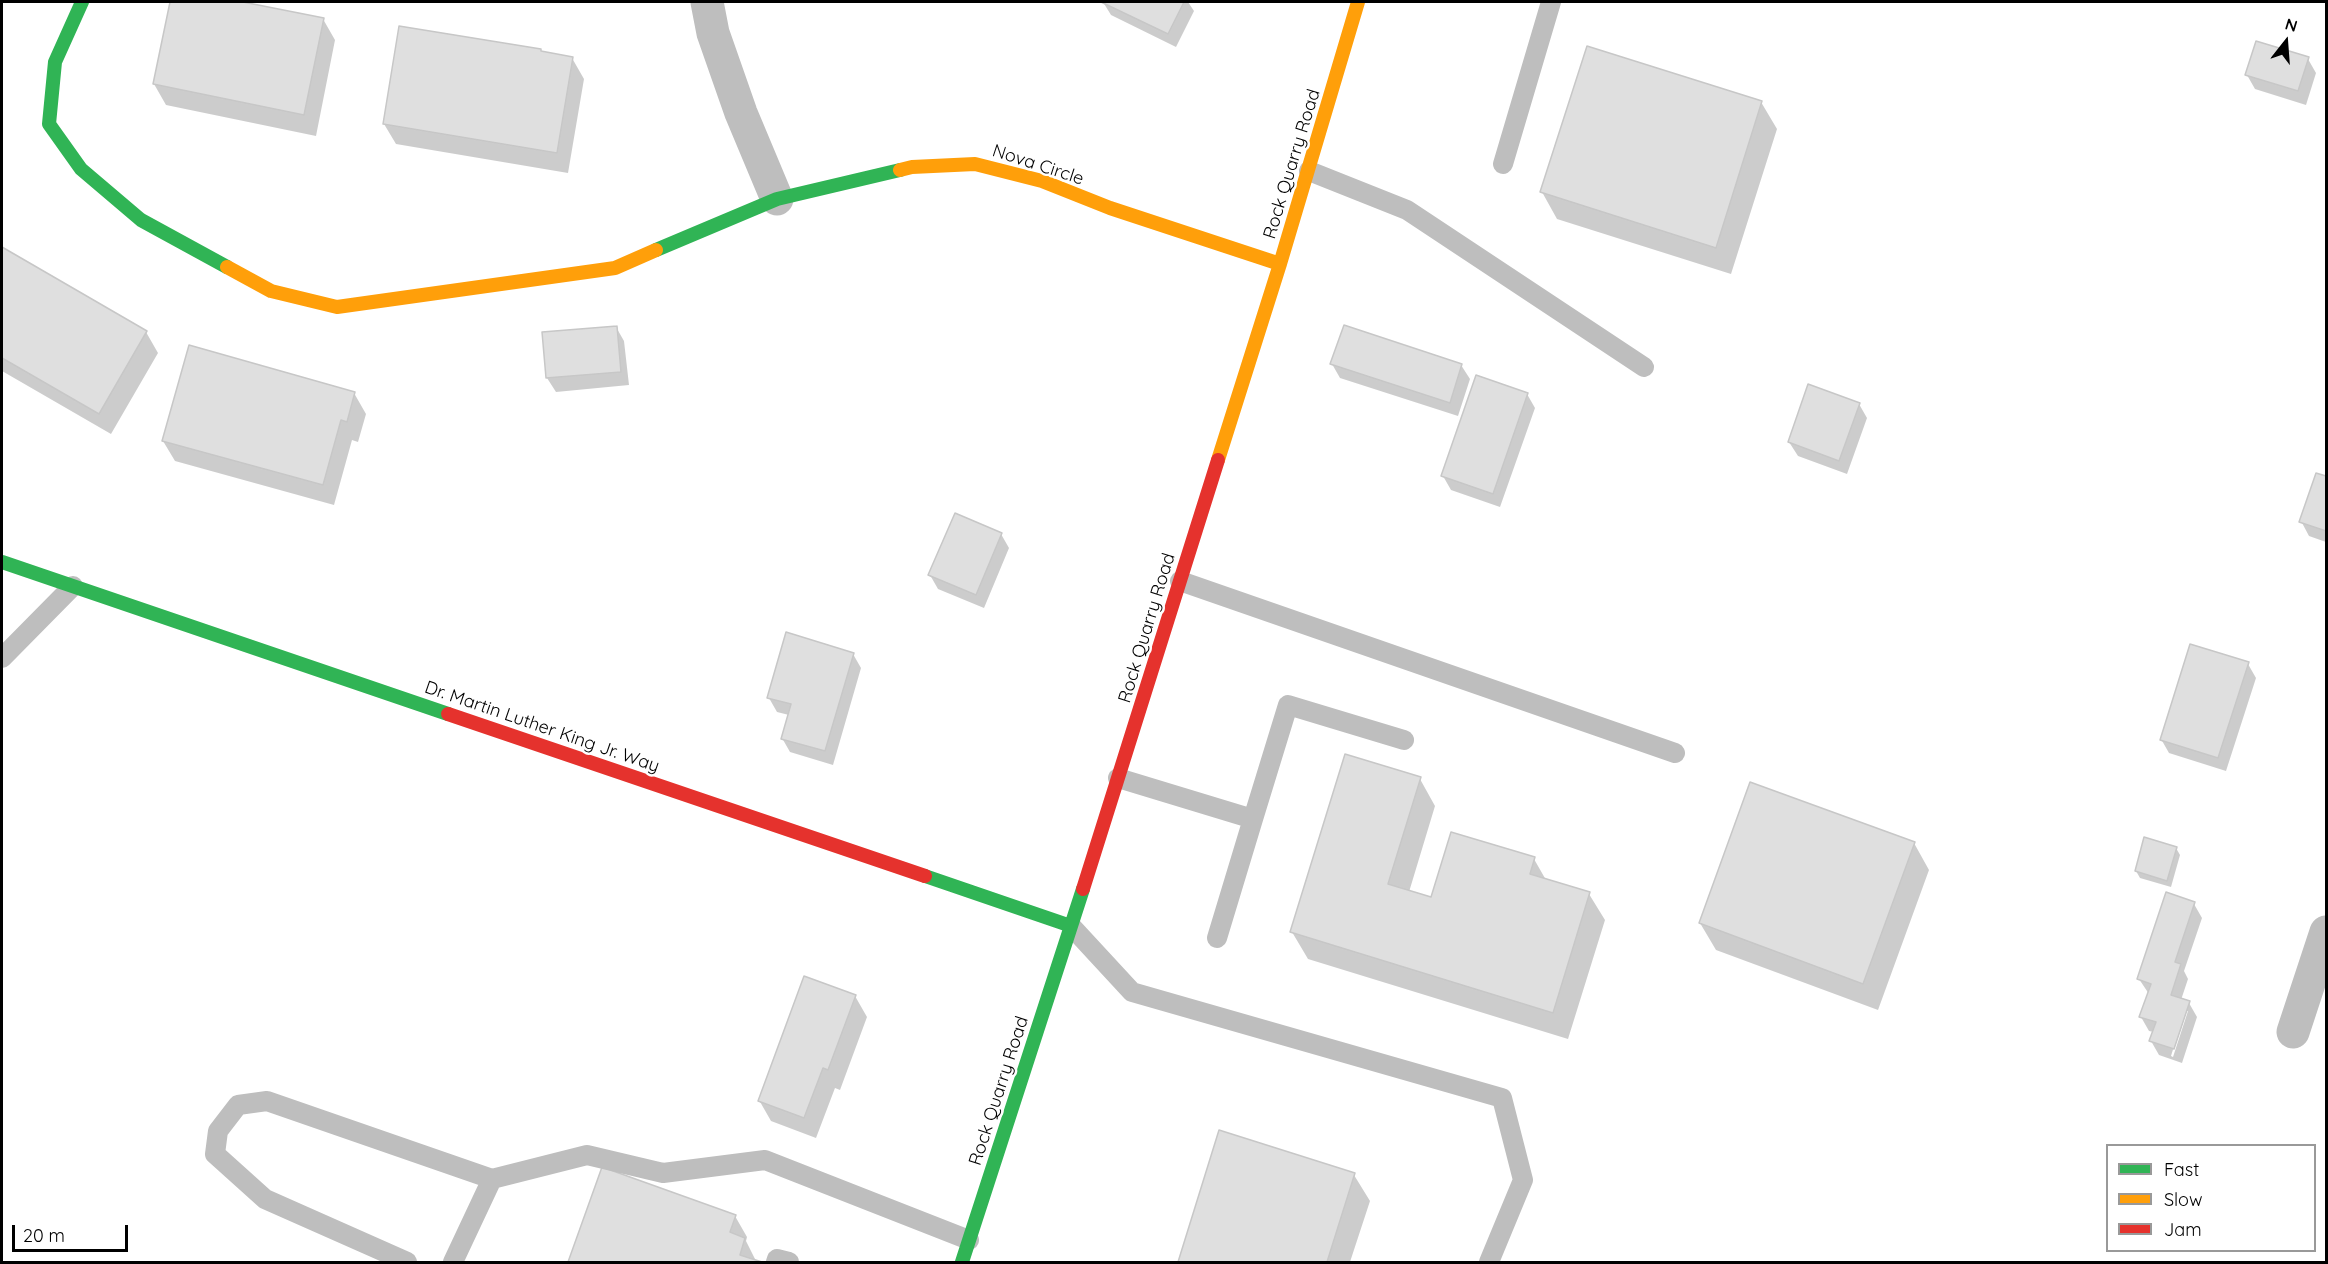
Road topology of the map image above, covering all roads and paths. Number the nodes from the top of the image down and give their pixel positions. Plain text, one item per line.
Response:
1 (82, 2) edge
2 (707, 2) edge
3 (1358, 2) edge
4 (1551, 2) edge
5 (1503, 164) dead end
6 (1309, 171) junction
7 (777, 199) junction
8 (1280, 264) junction
9 (1644, 367) dead end
10 (2, 562) edge
11 (1180, 581) junction
12 (73, 586) junction
13 (2, 657) edge
14 (1404, 740) dead end
15 (1675, 753) dead end
16 (1118, 778) junction
17 (1253, 819) junction
18 (1071, 927) junction
19 (2326, 932) edge
20 (1217, 938) dead end
21 (2293, 1032) dead end
22 (492, 1179) junction
23 (969, 1240) junction
24 (407, 1263) edge
25 (453, 1263) edge
26 (776, 1263) edge
27 (789, 1263) edge
28 (962, 1263) edge
29 (1489, 1263) edge

1 - 7 street, Nova Circle
2 - 7 street
3 - 6 street, Rock Quarry Road
4 - 5 lane
6 - 8 street, Rock Quarry Road
6 - 9 lane
7 - 8 street, Nova Circle
8 - 11 street, Rock Quarry Road
10 - 12 street, Dr. Martin Luther King Jr. Way
11 - 15 lane
11 - 16 street, Rock Quarry Road
12 - 13 lane
12 - 18 street, Dr. Martin Luther King Jr. Way
14 - 17 lane
16 - 17 lane
16 - 18 street, Rock Quarry Road
17 - 20 lane
18 - 23 street, Rock Quarry Road
18 - 29 lane
19 - 21 street
22 - 23 lane
22 - 24 lane
22 - 25 lane
23 - 28 street, Rock Quarry Road
26 - 27 lane

